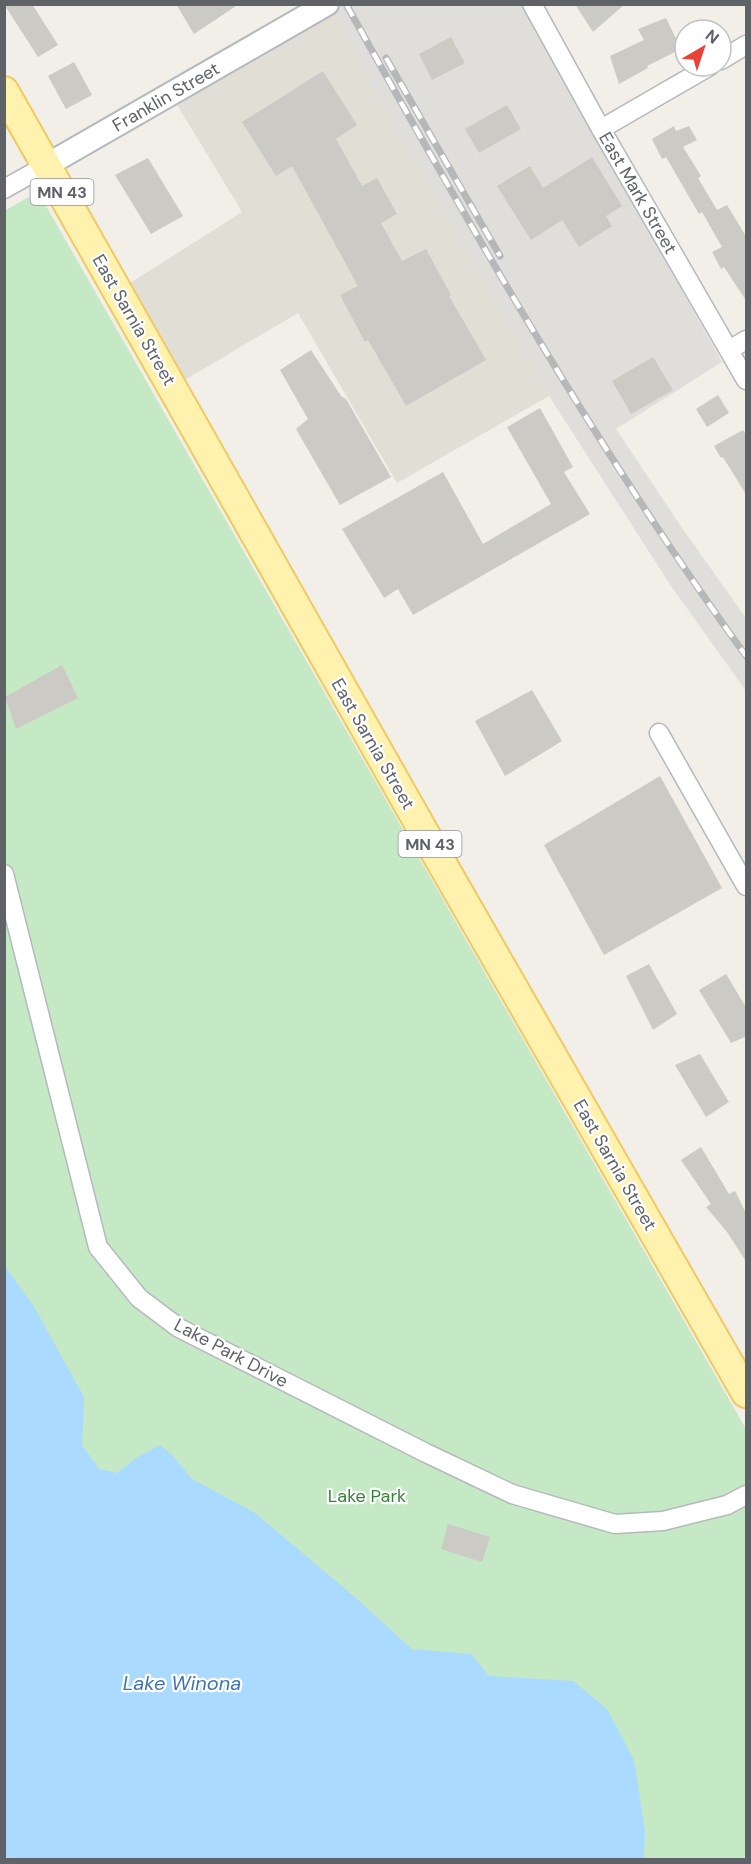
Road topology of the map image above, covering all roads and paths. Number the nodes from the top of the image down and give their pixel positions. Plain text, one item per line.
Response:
1 (327, 4) edge
2 (532, 4) edge
3 (747, 45) edge
4 (733, 53) edge
5 (689, 78) edge
6 (4, 91) edge
7 (601, 129) junction
8 (47, 165) junction
9 (4, 189) edge
10 (747, 340) edge
11 (729, 350) junction
12 (747, 380) edge
13 (659, 734) dead end
14 (4, 874) edge
15 (747, 886) edge
16 (747, 1393) edge
17 (747, 1495) edge

1 - 8 street, Franklin Street
2 - 7 street, East Mark Street
3 - 4 street
5 - 7 street
6 - 8 main road, East Sarnia Street / MN 43
7 - 11 street, East Mark Street
8 - 9 street, Franklin Street
8 - 16 main road, East Sarnia Street / MN 43
10 - 11 street
11 - 12 street, East Mark Street
13 - 15 street
14 - 17 street, Lake Park Drive

